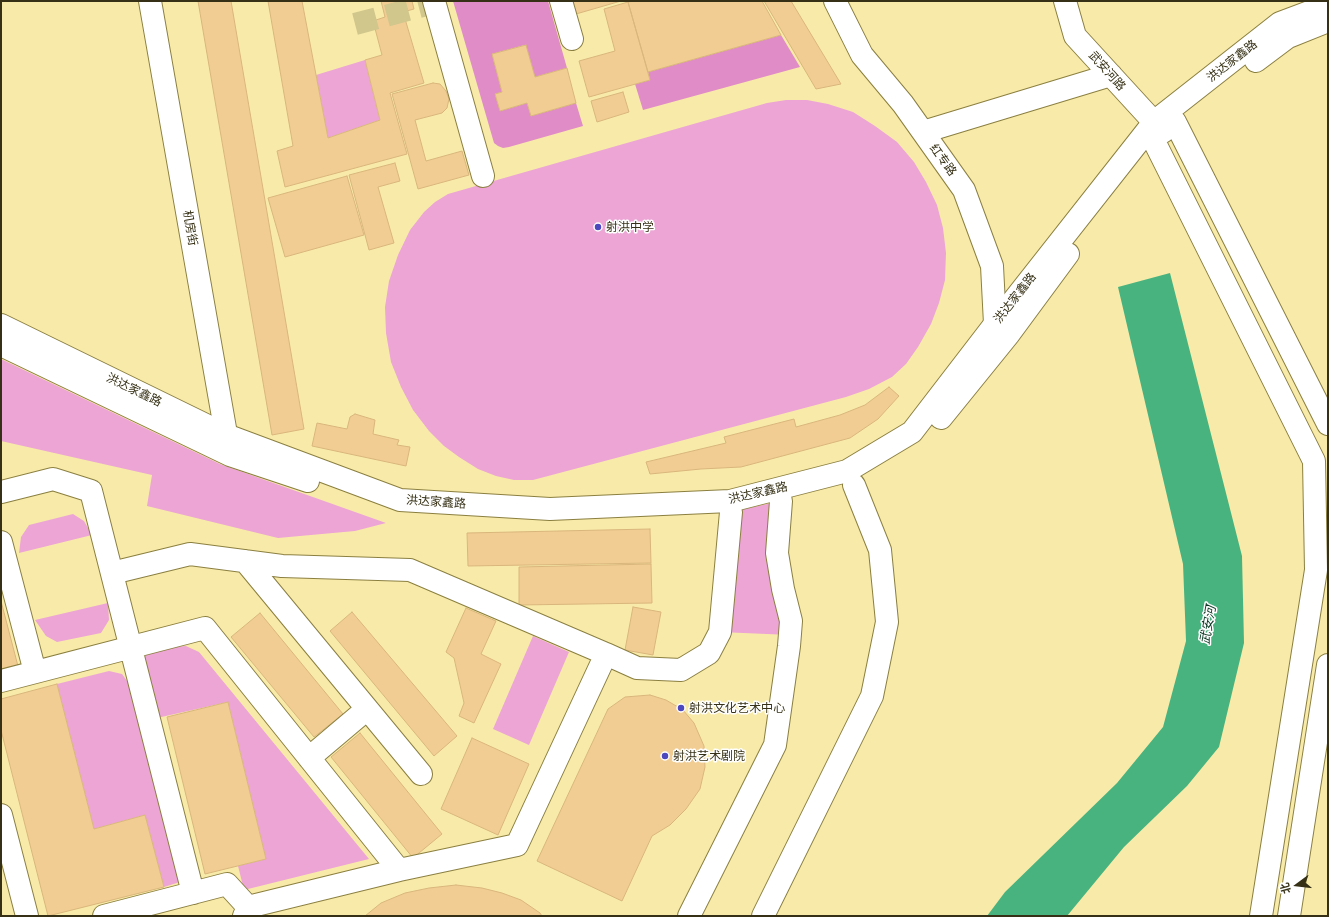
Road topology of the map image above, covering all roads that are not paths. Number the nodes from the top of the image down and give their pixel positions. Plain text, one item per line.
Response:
1 (150, 1) edge
2 (434, 1) edge
3 (561, 1) edge
4 (835, 1) edge
5 (1065, 1) edge
6 (1328, 4) edge
7 (1328, 21) edge
8 (572, 39) dead end
9 (1111, 75) junction
10 (1161, 129) junction
11 (923, 132) junction
12 (483, 176) dead end
13 (1, 325) edge
14 (1002, 329) junction
15 (1, 344) edge
16 (1328, 424) edge
17 (228, 445) junction
18 (854, 485) junction
19 (1, 492) edge
20 (781, 501) junction
21 (731, 512) junction
22 (1, 542) edge
23 (245, 561) junction
24 (112, 573) junction
25 (131, 647) junction
26 (606, 654) junction
27 (1328, 665) edge
28 (35, 672) junction
29 (1, 681) edge
30 (367, 709) junction
31 (308, 758) junction
32 (421, 774) dead end
33 (1, 815) edge
34 (399, 870) junction
35 (193, 893) junction
36 (246, 912) edge
37 (27, 916) edge
38 (104, 916) edge
39 (689, 916) edge
40 (763, 916) edge
41 (1261, 916) edge
42 (1289, 916) edge

1 - 17 street, 机房街
2 - 12 street
3 - 8 street
4 - 11 street, 红专路
5 - 9 street, 武安河路
6 - 10 street, 洪达家鑫路
7 - 10 street, 洪达家鑫路
9 - 10 street, 武安河路
9 - 11 street
10 - 14 street, 洪达家鑫路
10 - 16 street
10 - 41 street
11 - 14 street, 红专路
13 - 17 street, 洪达家鑫路
14 - 17 street, 洪达家鑫路
14 - 18 street, 洪达家鑫路
15 - 17 street, 洪达家鑫路
17 - 21 street, 洪达家鑫路
18 - 20 street, 洪达家鑫路
18 - 40 street
19 - 24 street
20 - 21 street, 洪达家鑫路
20 - 39 street
21 - 26 street
22 - 28 street
23 - 24 street
23 - 26 street
23 - 30 street
24 - 25 street
25 - 28 street
25 - 31 street
25 - 35 street
26 - 34 street
27 - 42 street
28 - 29 street
30 - 31 street
30 - 32 street
31 - 34 street
33 - 37 street
34 - 36 street
35 - 36 street
35 - 38 street

